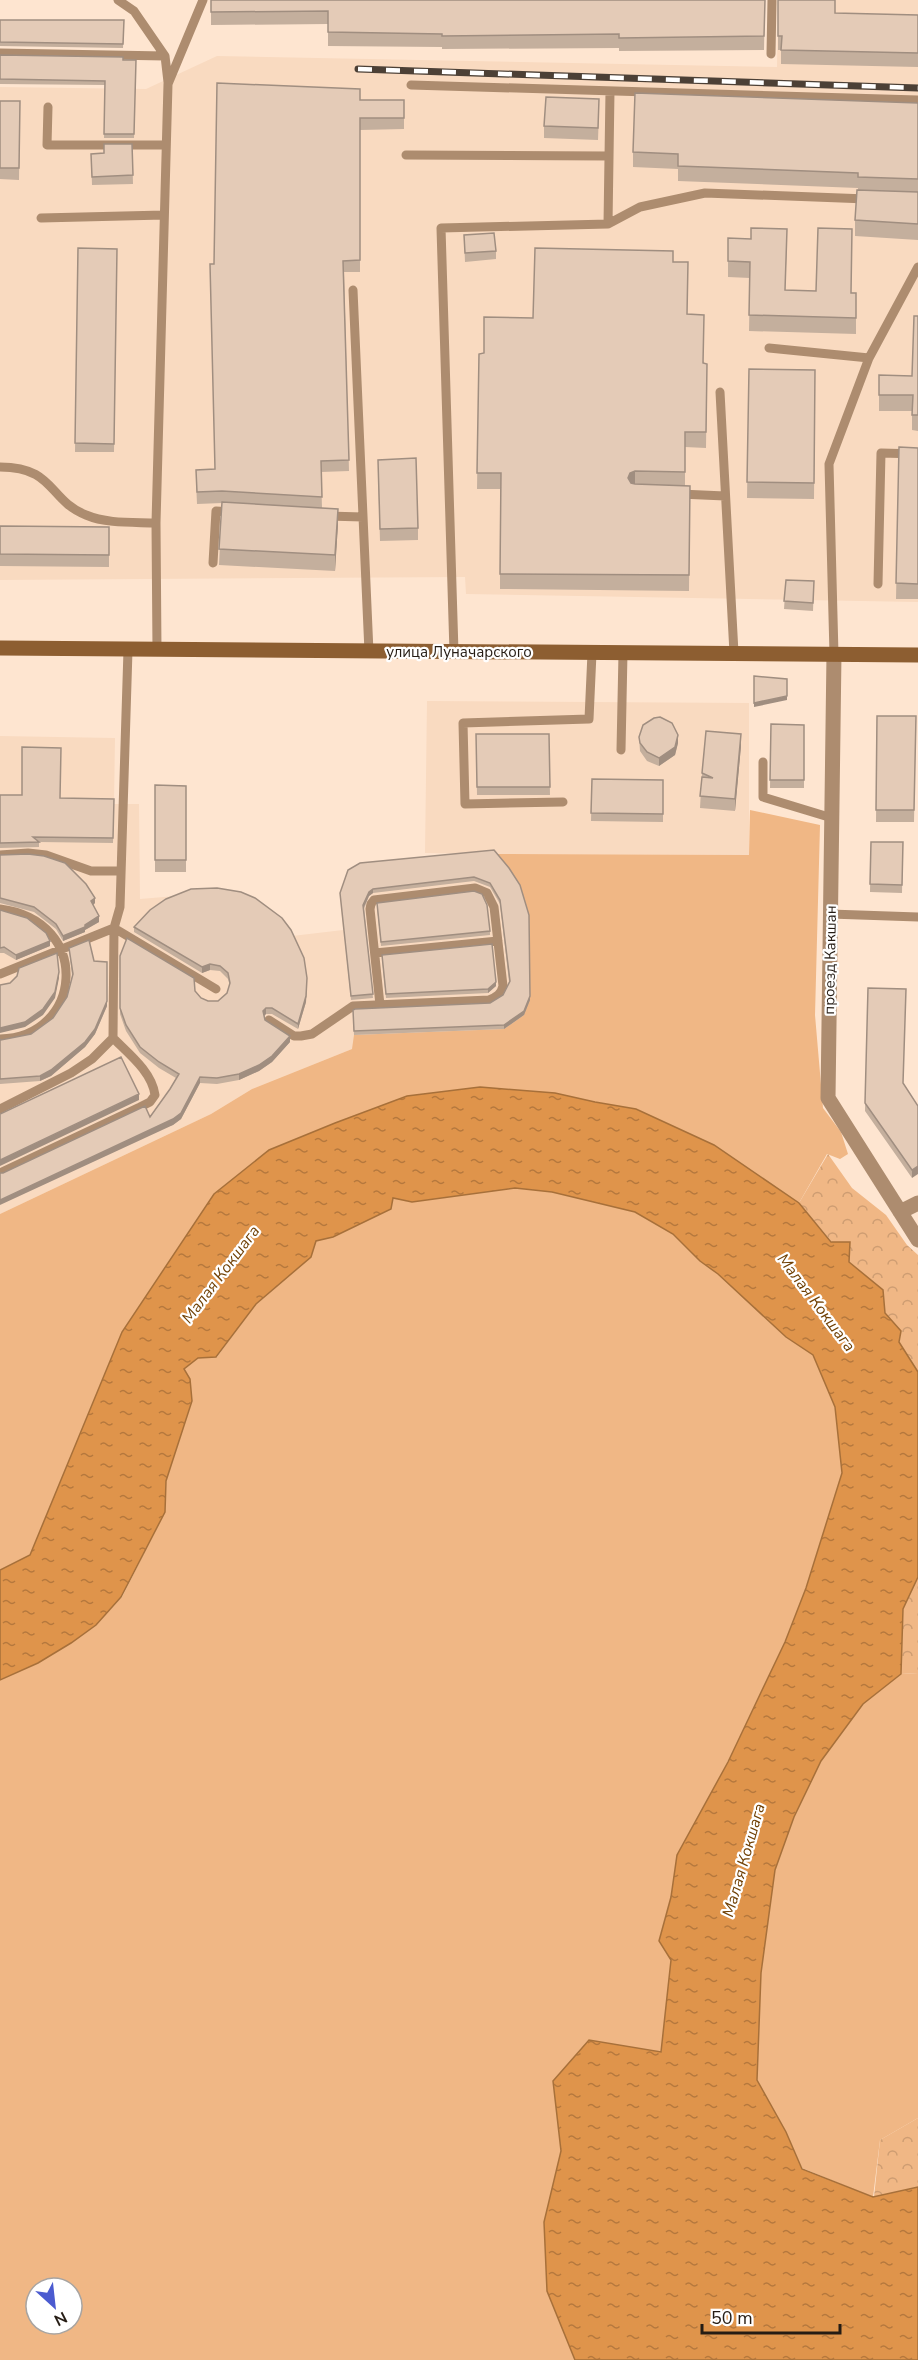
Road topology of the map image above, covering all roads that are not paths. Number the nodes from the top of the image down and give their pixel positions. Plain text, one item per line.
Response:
1 (118, 0) edge
2 (203, 0) edge
3 (772, 0) edge
4 (0, 53) edge
5 (771, 54) dead end
6 (165, 56) junction
7 (168, 84) junction
8 (411, 85) dead end
9 (610, 91) junction
10 (918, 100) edge
11 (48, 106) dead end
12 (166, 145) junction
13 (406, 154) dead end
14 (609, 156) junction
15 (883, 200) edge
16 (164, 215) junction
17 (40, 218) dead end
18 (608, 224) junction
19 (918, 267) edge
20 (353, 290) dead end
21 (769, 348) dead end
22 (869, 358) junction
23 (720, 392) dead end
24 (918, 454) edge
25 (0, 467) edge
26 (669, 494) edge
27 (725, 496) junction
28 (239, 512) edge
29 (318, 515) edge
30 (363, 517) junction
31 (156, 523) junction
32 (213, 563) dead end
33 (878, 584) dead end
34 (0, 648) edge
35 (128, 650) junction
36 (157, 651) junction
37 (369, 652) junction
38 (454, 652) junction
39 (592, 653) junction
40 (623, 653) junction
41 (734, 653) junction
42 (834, 654) junction
43 (918, 655) edge
44 (621, 750) dead end
45 (763, 762) dead end
46 (563, 802) dead end
47 (832, 818) junction
48 (0, 855) edge
49 (121, 871) junction
50 (0, 909) edge
51 (830, 914) junction
52 (918, 917) edge
53 (114, 928) junction
54 (498, 941) junction
55 (62, 950) junction
56 (159, 951) junction
57 (375, 953) junction
58 (151, 965) edge
59 (0, 974) edge
60 (216, 988) dead end
61 (380, 1005) junction
62 (268, 1019) edge
63 (113, 1038) junction
64 (0, 1039) edge
65 (0, 1109) edge
66 (0, 1173) edge
67 (918, 1203) edge
68 (900, 1212) junction
69 (918, 1240) edge

1 - 6 lane
2 - 7 lane
3 - 5 lane
4 - 6 lane
6 - 7 lane
7 - 12 lane
8 - 9 lane
9 - 10 lane
9 - 14 lane
11 - 12 lane
12 - 16 lane
13 - 14 lane
14 - 18 lane
15 - 18 lane
16 - 17 lane
16 - 31 lane
18 - 38 lane
19 - 22 lane
20 - 30 lane
21 - 22 lane
22 - 42 lane
23 - 27 lane
24 - 33 lane
25 - 31 lane
26 - 27 lane
27 - 41 lane
28 - 32 lane
29 - 30 lane
30 - 37 lane
31 - 36 lane
34 - 35 main road, улица Луначарского
35 - 36 main road, улица Луначарского
35 - 49 lane
36 - 37 main road, улица Луначарского
37 - 38 main road, улица Луначарского
38 - 39 main road, улица Луначарского
39 - 40 main road, улица Луначарского
39 - 46 lane
40 - 41 main road, улица Луначарского
40 - 44 lane
41 - 42 main road, улица Луначарского
42 - 43 main road, улица Луначарского
42 - 47 street, проезд Какшан
45 - 47 lane
47 - 51 street, проезд Какшан
48 - 49 lane
49 - 53 lane
50 - 55 lane
51 - 52 lane
51 - 68 street, проезд Какшан
53 - 55 lane
53 - 56 lane
53 - 63 lane
54 - 57 lane
54 - 57 lane
54 - 61 lane
55 - 59 lane
55 - 64 lane
56 - 58 lane
56 - 60 lane
57 - 61 lane
61 - 62 lane
63 - 65 lane
63 - 66 lane
67 - 68 street
68 - 69 street, проезд Какшан

